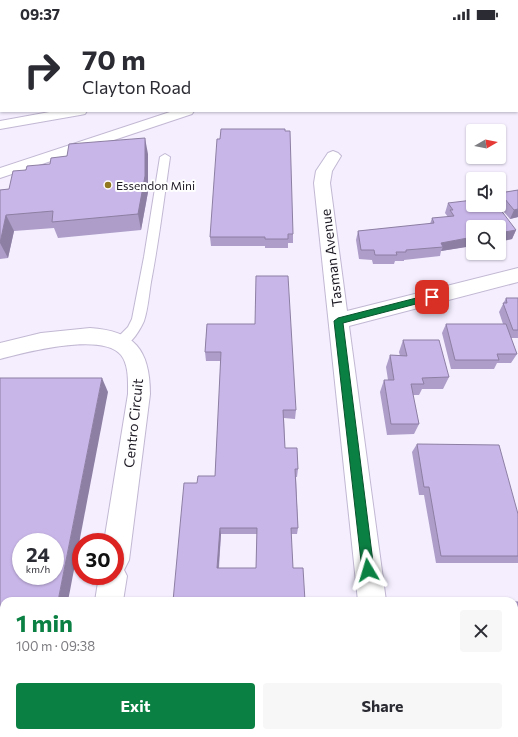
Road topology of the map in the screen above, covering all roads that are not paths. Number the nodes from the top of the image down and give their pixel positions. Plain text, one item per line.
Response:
1 (74, 112) edge
2 (184, 112) edge
3 (0, 125) edge
4 (333, 156) dead end
5 (165, 157) dead end
6 (0, 173) edge
7 (518, 275) edge
8 (338, 321) junction
9 (119, 343) junction
10 (0, 351) edge
11 (119, 533) edge
12 (112, 585) edge
13 (110, 597) edge
14 (372, 597) edge

1 - 3 main road
2 - 6 main road
4 - 8 main road, Tasman Avenue
5 - 9 lane
7 - 8 main road
8 - 14 main road, Tasman Avenue
9 - 10 main road, Centro Circuit
9 - 11 main road, Centro Circuit
12 - 13 main road

